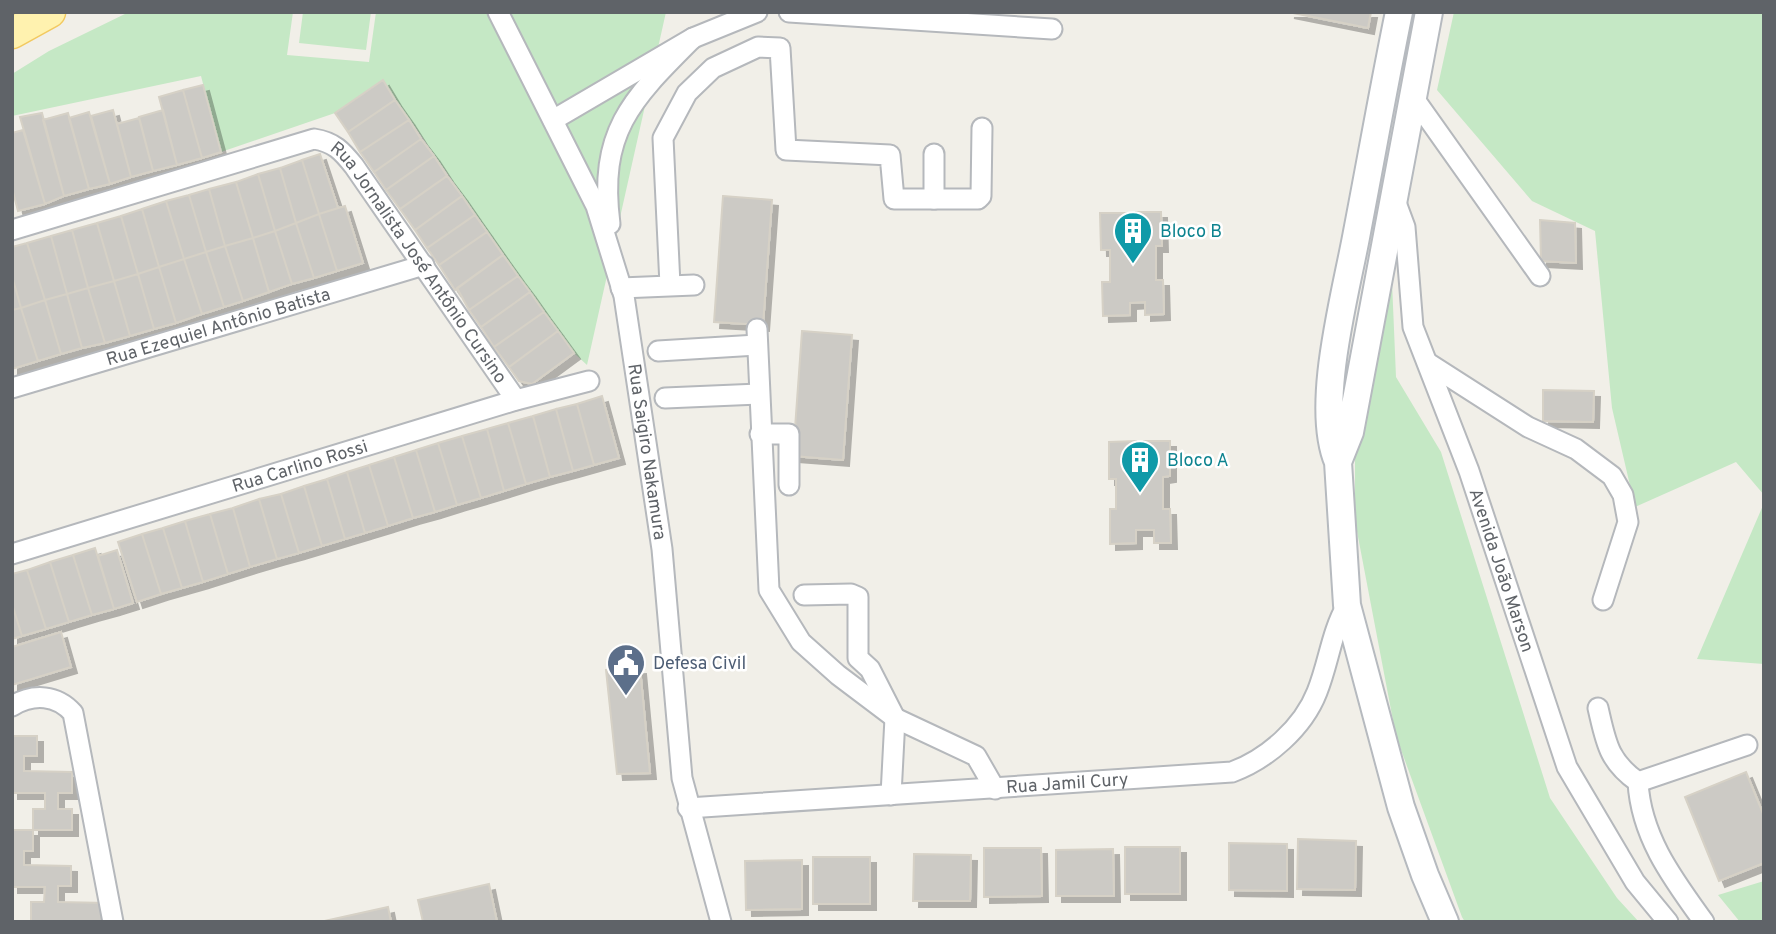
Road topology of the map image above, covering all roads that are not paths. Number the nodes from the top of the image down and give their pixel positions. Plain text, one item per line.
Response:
1 (51, 12) edge
2 (498, 12) edge
3 (757, 12) edge
4 (789, 12) edge
5 (1399, 12) edge
6 (1429, 12) edge
7 (1052, 29) dead end
8 (12, 33) edge
9 (693, 38) junction
10 (1413, 97) junction
11 (553, 120) junction
12 (982, 128) dead end
13 (934, 154) dead end
14 (1393, 196) junction
15 (934, 200) junction
16 (12, 230) edge
17 (424, 265) junction
18 (615, 266) junction
19 (1540, 276) dead end
20 (670, 285) junction
21 (694, 285) dead end
22 (621, 288) junction
23 (658, 351) dead end
24 (1428, 363) junction
25 (589, 381) dead end
26 (12, 388) edge
27 (759, 394) junction
28 (665, 398) dead end
29 (516, 400) junction
30 (760, 434) junction
31 (1338, 462) junction
32 (789, 485) dead end
33 (12, 554) edge
34 (804, 594) dead end
35 (1603, 600) dead end
36 (1347, 605) junction
37 (12, 706) edge
38 (1598, 708) dead end
39 (895, 718) junction
40 (1747, 745) dead end
41 (1638, 782) junction
42 (995, 789) junction
43 (891, 795) junction
44 (688, 808) junction
45 (721, 919) edge
46 (113, 922) edge
47 (1445, 922) edge
48 (1668, 922) edge
49 (1704, 922) edge

1 - 8 main road
2 - 11 street, Rua Saigiro Nakamura
3 - 9 street
4 - 7 street
5 - 31 main road
6 - 10 main road
9 - 11 street
9 - 18 street
10 - 14 main road
10 - 19 street
11 - 18 street, Rua Saigiro Nakamura
12 - 15 street
13 - 15 street
14 - 24 street, Avenida João Marson
14 - 31 main road
15 - 20 street
16 - 17 street, Rua Jornalista José Antônio Cursino
17 - 26 street, Rua Ezequiel Antônio Batista
17 - 29 street, Rua Jornalista José Antônio Cursino
18 - 22 street, Rua Saigiro Nakamura
20 - 21 street
20 - 22 street
22 - 44 street, Rua Saigiro Nakamura
23 - 27 street
24 - 35 street
24 - 48 street, Avenida João Marson
25 - 29 street, Rua Carlino Rossi
27 - 28 street
27 - 30 street
29 - 33 street, Rua Carlino Rossi
30 - 32 street
30 - 39 street
31 - 36 main road
34 - 39 street
36 - 42 street, Rua Jamil Cury
36 - 47 main road
37 - 46 street
38 - 41 street
39 - 42 street
39 - 43 street
40 - 41 street
41 - 49 street
42 - 43 street, Rua Jamil Cury
43 - 44 street, Rua Jamil Cury
44 - 45 street, Rua Saigiro Nakamura

